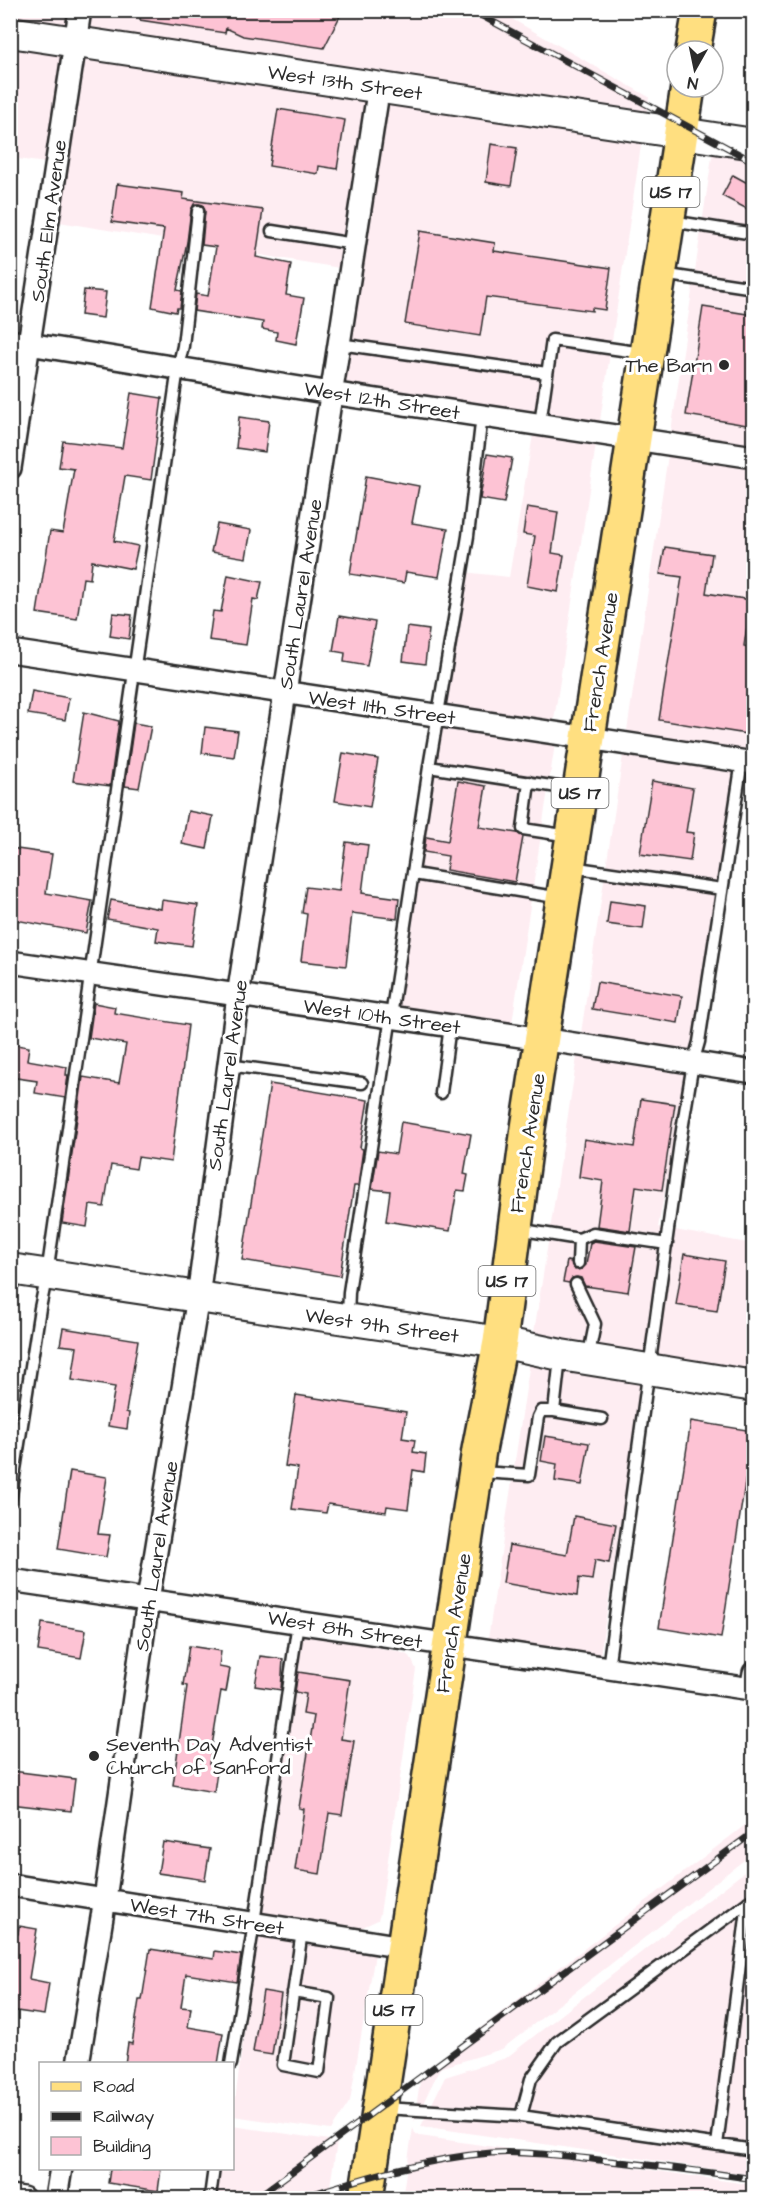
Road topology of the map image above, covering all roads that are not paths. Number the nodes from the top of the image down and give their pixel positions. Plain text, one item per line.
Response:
1 (80, 10) edge
2 (700, 10) edge
3 (10, 32) edge
4 (695, 39) edge
5 (75, 42) junction
6 (378, 86) junction
7 (686, 99) edge
8 (680, 133) junction
9 (753, 144) edge
10 (198, 211) dead end
11 (667, 220) junction
12 (272, 231) dead end
13 (753, 234) edge
14 (354, 244) junction
15 (659, 273) junction
16 (753, 288) edge
17 (20, 342) edge
18 (339, 344) junction
19 (646, 353) junction
20 (178, 368) junction
21 (547, 372) junction
22 (331, 393) junction
23 (482, 415) junction
24 (540, 424) junction
25 (633, 438) junction
26 (753, 457) edge
27 (10, 468) edge
28 (10, 651) edge
29 (134, 670) junction
30 (284, 692) junction
31 (437, 715) junction
32 (589, 737) junction
33 (748, 762) edge
34 (429, 767) junction
35 (529, 782) junction
36 (581, 790) junction
37 (571, 852) junction
38 (414, 874) junction
39 (722, 890) junction
40 (564, 899) junction
41 (10, 962) edge
42 (91, 974) junction
43 (238, 996) junction
44 (392, 1018) junction
45 (450, 1026) junction
46 (542, 1039) junction
47 (693, 1063) junction
48 (228, 1065) junction
49 (753, 1072) edge
50 (362, 1083) dead end
51 (441, 1093) dead end
52 (514, 1229) junction
53 (579, 1239) junction
54 (667, 1244) junction
55 (578, 1263) dead end
56 (10, 1269) edge
57 (47, 1274) junction
58 (576, 1284) dead end
59 (198, 1298) junction
60 (348, 1320) junction
61 (500, 1342) junction
62 (574, 1357) junction
63 (650, 1369) junction
64 (753, 1386) edge
65 (554, 1411) junction
66 (602, 1419) dead end
67 (476, 1472) junction
68 (10, 1502) edge
69 (10, 1580) edge
70 (148, 1600) junction
71 (298, 1622) junction
72 (449, 1645) junction
73 (608, 1668) junction
74 (752, 1681) edge
75 (10, 1885) edge
76 (105, 1899) junction
77 (751, 1900) edge
78 (254, 1923) junction
79 (302, 1931) junction
80 (404, 1947) junction
81 (294, 1992) junction
82 (78, 2062) edge
83 (231, 2062) edge
84 (380, 2108) junction
85 (522, 2116) junction
86 (717, 2145) junction
87 (753, 2150) edge
88 (61, 2170) edge
89 (214, 2170) edge
90 (10, 2196) edge
91 (210, 2197) edge
92 (23, 2199) edge
93 (56, 2199) edge
94 (366, 2199) edge

1 - 5 street, South Elm Avenue
2 - 4 main road
3 - 5 street, West 13th Street
5 - 6 street, West 13th Street
5 - 17 street, South Elm Avenue
6 - 8 street, West 13th Street
6 - 14 street, South Laurel Avenue
7 - 8 main road, French Avenue / US 17
8 - 9 street, West 13th Street
8 - 11 main road, French Avenue / US 17
10 - 20 lane
11 - 13 lane
11 - 15 main road, French Avenue / US 17
12 - 14 lane
14 - 18 street, South Laurel Avenue
15 - 16 lane
15 - 19 main road, French Avenue / US 17
17 - 20 street, West 12th Street
17 - 27 street, South Elm Avenue
18 - 21 lane
18 - 22 street, South Laurel Avenue
19 - 21 lane
19 - 25 main road, French Avenue / US 17
20 - 22 street, West 12th Street
20 - 29 lane
21 - 24 lane
22 - 23 street, West 12th Street
22 - 30 street, South Laurel Avenue
23 - 24 street, West 12th Street
23 - 31 lane
24 - 25 street, West 12th Street
25 - 26 street, West 12th Street
25 - 32 main road, French Avenue / US 17
28 - 29 street, West 11th Street
29 - 30 street, West 11th Street
29 - 42 lane
30 - 31 street, West 11th Street
30 - 43 street, South Laurel Avenue
31 - 32 street, West 11th Street
31 - 34 lane
32 - 33 street, West 11th Street
32 - 36 main road, French Avenue / US 17
33 - 39 lane
34 - 35 lane
34 - 38 lane
35 - 36 lane
35 - 37 lane
36 - 37 main road, French Avenue / US 17
37 - 39 lane
37 - 40 main road, French Avenue / US 17
38 - 40 lane
38 - 44 lane
39 - 47 lane
40 - 46 main road, French Avenue / US 17
41 - 42 street, West 10th Street
42 - 43 street, West 10th Street
42 - 57 lane
43 - 44 street, West 10th Street
43 - 48 street, South Laurel Avenue
44 - 45 street, West 10th Street
44 - 60 lane
45 - 46 street, West 10th Street
45 - 51 lane
46 - 47 street, West 10th Street
46 - 52 main road, French Avenue / US 17
47 - 49 street, West 10th Street
47 - 54 lane
48 - 50 lane
48 - 59 street, South Laurel Avenue
52 - 53 lane
52 - 61 main road, French Avenue / US 17
53 - 54 lane
53 - 55 lane
54 - 63 lane
56 - 57 street, West 9th Street
57 - 59 street, West 9th Street
57 - 68 lane
58 - 62 lane
59 - 60 street, West 9th Street
59 - 70 street, South Laurel Avenue
60 - 61 street, West 9th Street
61 - 62 street, West 9th Street
61 - 67 main road, French Avenue / US 17
62 - 63 street, West 9th Street
62 - 65 lane
63 - 64 street, West 9th Street
63 - 73 lane
65 - 66 lane
65 - 67 lane
67 - 72 main road, French Avenue / US 17
69 - 70 street, West 8th Street
70 - 71 street, West 8th Street
70 - 76 street, South Laurel Avenue
71 - 72 street, West 8th Street
71 - 78 lane
72 - 73 street, West 8th Street
72 - 80 main road, French Avenue / US 17
73 - 74 street, West 8th Street
75 - 76 street, West 7th Street
76 - 78 street, West 7th Street
76 - 82 street, South Laurel Avenue
77 - 85 lane
77 - 86 lane
78 - 79 street, West 7th Street
78 - 83 lane
79 - 80 street, West 7th Street
79 - 81 lane
80 - 84 main road, French Avenue / US 17
81 - 81 lane
84 - 85 lane
84 - 94 main road, French Avenue / US 17
85 - 86 lane
86 - 87 lane
88 - 93 street
89 - 91 lane
90 - 92 street

